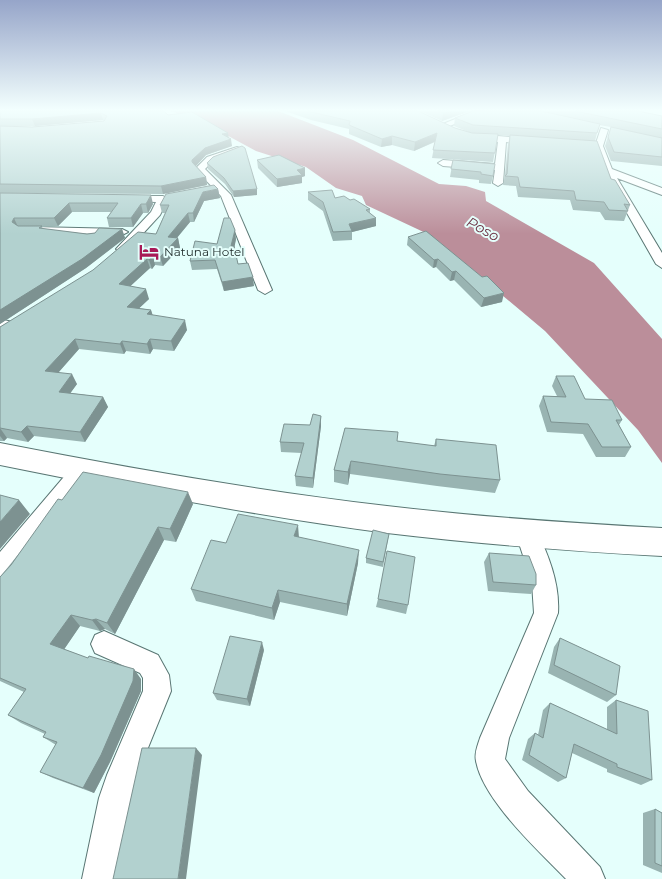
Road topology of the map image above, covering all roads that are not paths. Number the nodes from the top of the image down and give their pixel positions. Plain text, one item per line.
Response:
1 (230, 152) edge
2 (500, 152) edge
3 (598, 152) edge
4 (443, 163) dead end
5 (498, 168) junction
6 (608, 171) junction
7 (498, 184) dead end
8 (220, 187) junction
9 (201, 191) edge
10 (662, 193) edge
11 (631, 194) junction
12 (110, 199) edge
13 (23, 230) edge
14 (138, 233) junction
15 (114, 256) edge
16 (662, 264) edge
17 (265, 290) dead end
18 (0, 454) edge
19 (81, 470) junction
20 (539, 535) junction
21 (662, 542) edge
22 (0, 569) edge
23 (104, 644) dead end
24 (99, 879) edge
25 (588, 879) edge

1 - 8 street
2 - 5 street
3 - 6 street
4 - 5 street
5 - 7 street
6 - 10 street
6 - 11 street
8 - 9 street
8 - 17 street
10 - 11 street
11 - 16 street
12 - 14 street
13 - 14 street
14 - 15 street
18 - 19 highway
19 - 20 highway
19 - 22 street
20 - 21 highway
20 - 25 street
23 - 24 street

